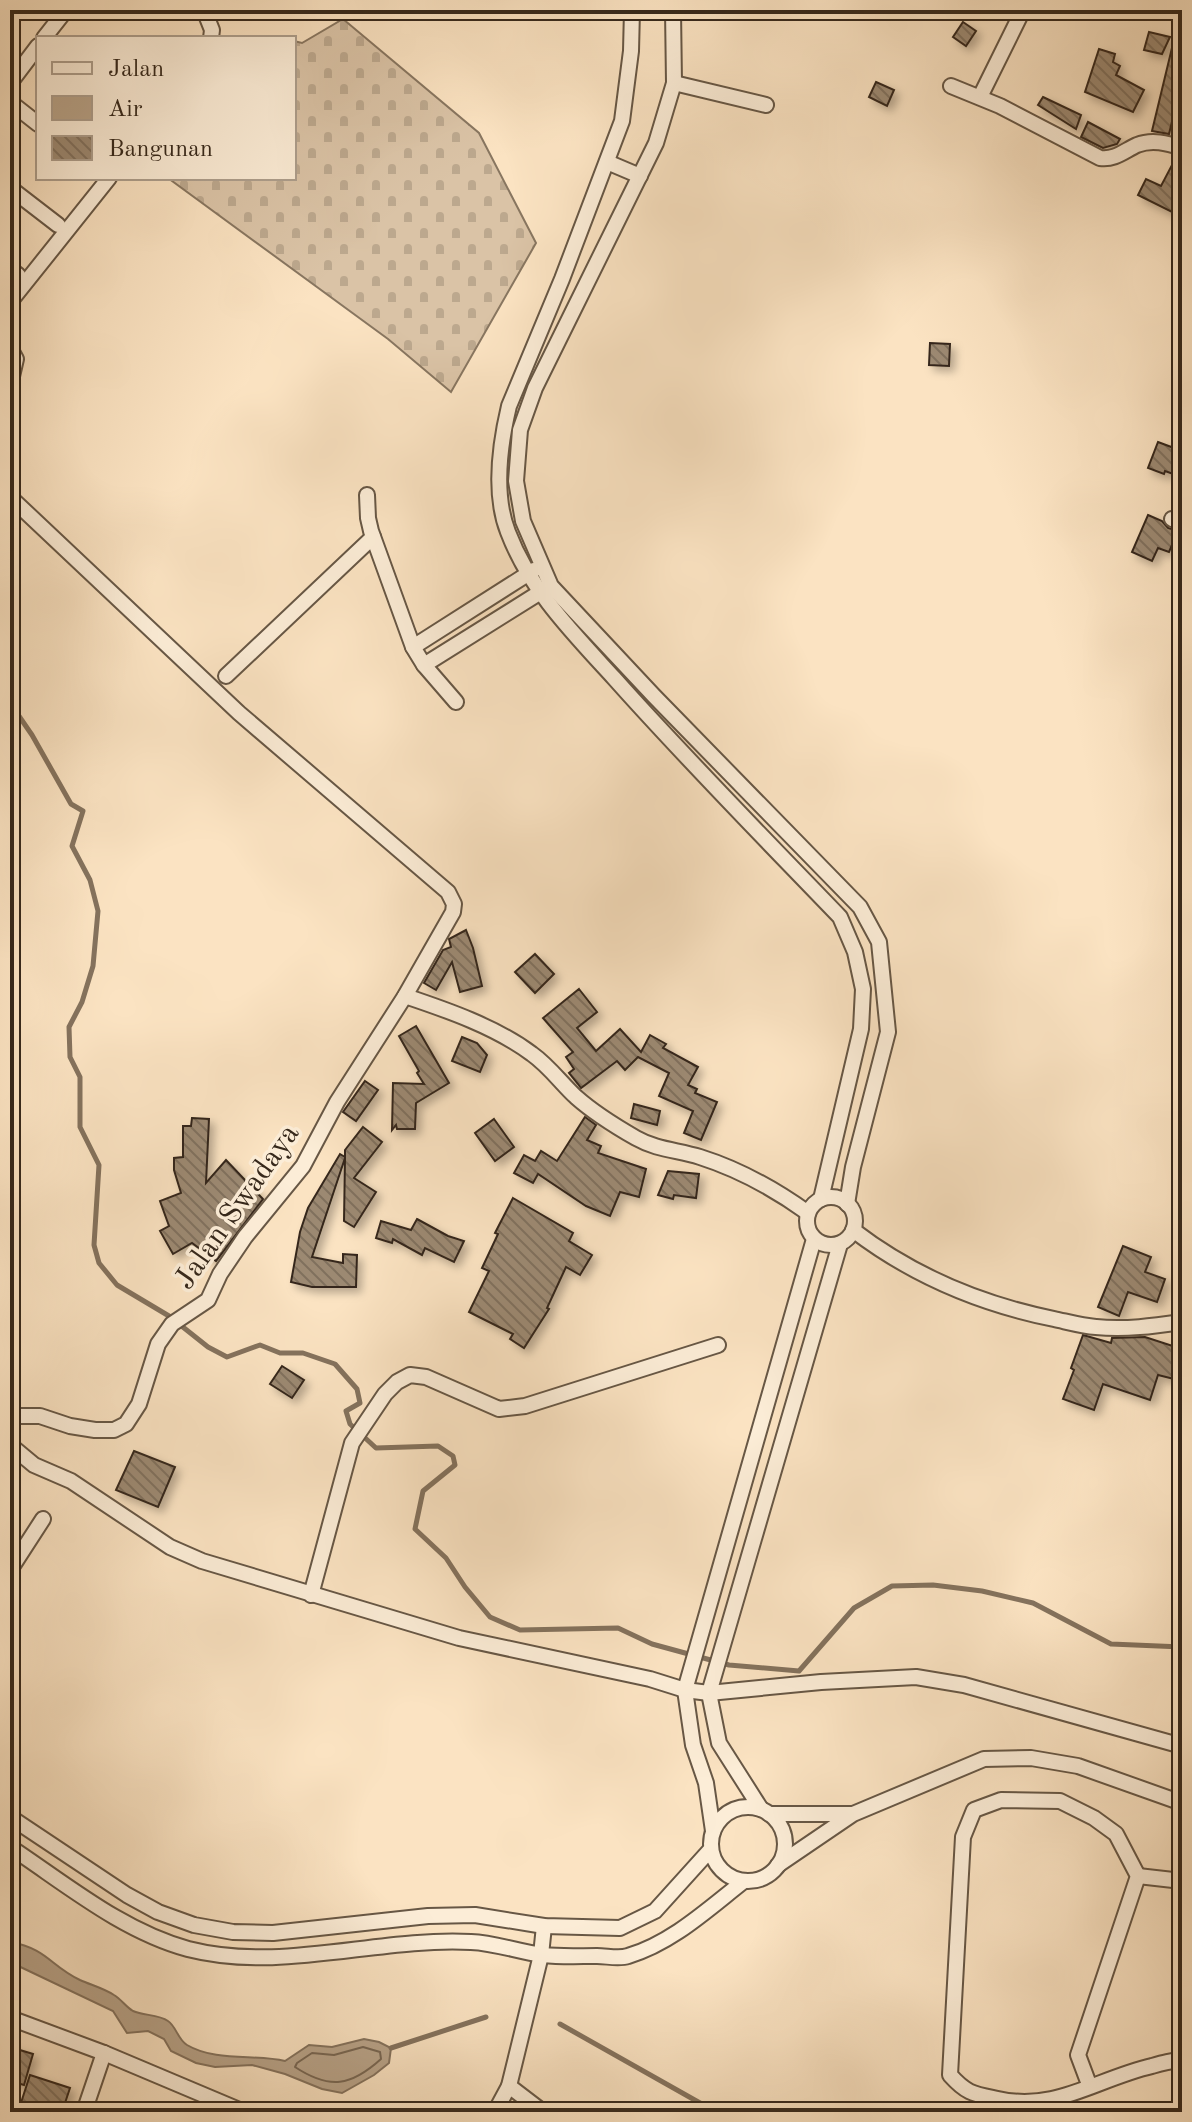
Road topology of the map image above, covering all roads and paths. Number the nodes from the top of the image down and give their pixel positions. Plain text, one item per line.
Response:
1 (66, 10) edge
2 (204, 10) edge
3 (632, 10) edge
4 (673, 10) edge
5 (1021, 14) dead end
6 (46, 36) edge
7 (211, 36) edge
8 (36, 49) edge
9 (10, 83) edge
10 (674, 83) junction
11 (951, 86) dead end
12 (980, 97) junction
13 (10, 102) edge
14 (766, 105) dead end
15 (36, 122) edge
16 (1182, 148) edge
17 (607, 162) junction
18 (640, 176) junction
19 (107, 180) edge
20 (10, 188) edge
21 (58, 225) dead end
22 (10, 302) edge
23 (10, 348) edge
24 (10, 385) edge
25 (367, 495) dead end
26 (10, 497) edge
27 (373, 537) junction
28 (540, 565) junction
29 (527, 575) junction
30 (545, 589) junction
31 (413, 647) junction
32 (424, 665) junction
33 (226, 676) dead end
34 (456, 702) dead end
35 (405, 996) junction
36 (821, 1199) junction
37 (847, 1204) junction
38 (808, 1213) junction
39 (853, 1230) junction
40 (814, 1239) junction
41 (840, 1244) junction
42 (1182, 1322) edge
43 (718, 1345) dead end
44 (10, 1416) edge
45 (10, 1445) edge
46 (43, 1519) dead end
47 (10, 1570) edge
48 (311, 1595) junction
49 (685, 1690) junction
50 (709, 1693) junction
51 (1182, 1746) edge
52 (1182, 1803) edge
53 (765, 1811) junction
54 (853, 1814) junction
55 (10, 1817) edge
56 (713, 1831) junction
57 (10, 1847) edge
58 (711, 1849) junction
59 (778, 1865) junction
60 (1138, 1876) junction
61 (744, 1881) junction
62 (1182, 1881) edge
63 (544, 1926) junction
64 (541, 1955) junction
65 (10, 2018) edge
66 (104, 2053) junction
67 (1182, 2061) edge
68 (509, 2086) junction
69 (1090, 2087) junction
70 (235, 2110) edge
71 (84, 2112) edge
72 (495, 2112) edge
73 (543, 2112) edge

1 - 6 street
2 - 7 street
3 - 17 street
4 - 10 street
5 - 12 street
8 - 9 street
10 - 14 street
10 - 18 street
11 - 12 street
12 - 16 street
13 - 15 street
17 - 18 street
17 - 29 street
18 - 28 street
19 - 22 street
20 - 21 street
23 - 24 street
25 - 27 street
26 - 35 street, Jalan Swadaya
27 - 31 street
27 - 33 street
28 - 29 street
28 - 30 street
29 - 30 street
29 - 31 street
30 - 32 street
30 - 36 street
30 - 37 street
31 - 32 street
32 - 34 street
35 - 38 street
35 - 44 street, Jalan Swadaya
36 - 37 street
36 - 38 street
37 - 39 street
38 - 40 street
39 - 41 street
39 - 42 street
40 - 41 street
40 - 49 street
41 - 50 street
43 - 48 street
45 - 48 street
46 - 47 street
48 - 49 street
49 - 50 street
49 - 56 street
50 - 51 street
50 - 53 street
52 - 54 street
53 - 54 street
53 - 56 street
53 - 59 street
54 - 59 street
55 - 63 street
56 - 58 street
57 - 64 street
58 - 61 street
58 - 63 street
59 - 61 street
60 - 62 street
60 - 69 street
60 - 69 street
61 - 64 street
63 - 64 street
64 - 68 street
65 - 66 street
66 - 70 street
66 - 71 street
67 - 69 street
68 - 72 street
68 - 73 street

